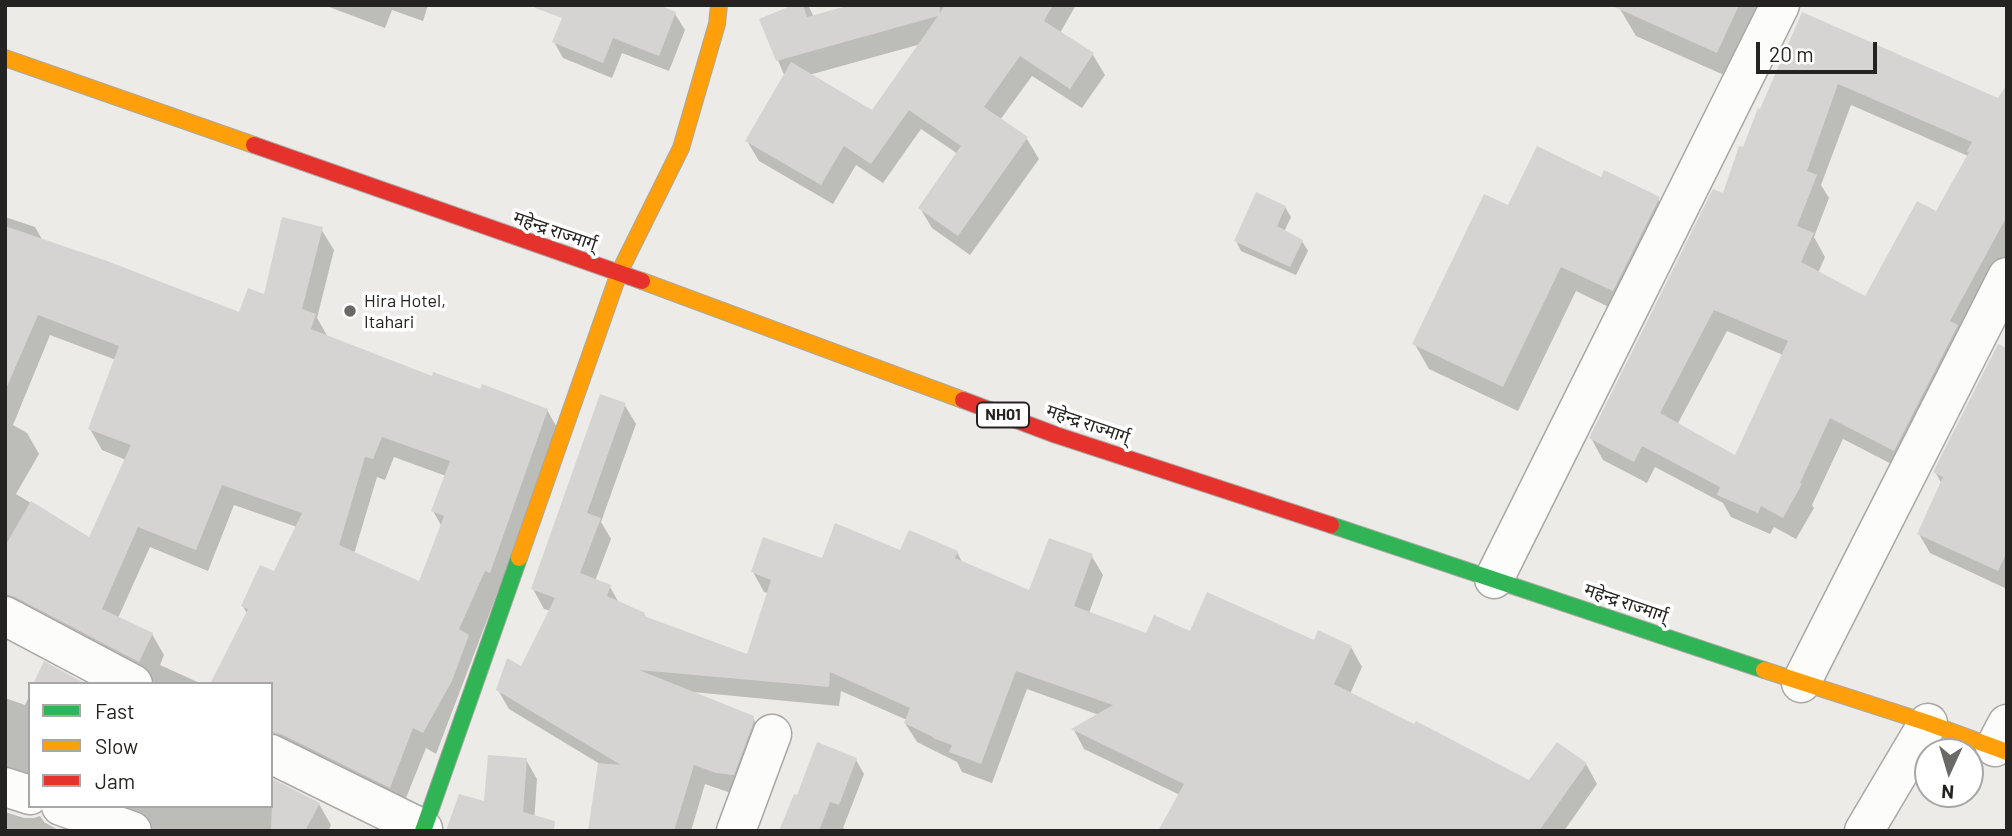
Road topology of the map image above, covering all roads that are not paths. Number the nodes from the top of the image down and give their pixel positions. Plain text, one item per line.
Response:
1 (719, 5) edge
2 (1780, 5) edge
3 (5, 58) edge
4 (619, 273) junction
5 (2007, 277) edge
6 (1494, 579) junction
7 (5, 616) edge
8 (129, 682) edge
9 (1801, 683) junction
10 (1928, 723) junction
11 (772, 734) dead end
12 (2003, 741) edge
13 (273, 755) edge
14 (5, 787) edge
15 (28, 794) edge
16 (67, 808) edge
17 (423, 830) edge
18 (132, 831) edge
19 (736, 831) edge
20 (1864, 831) edge

1 - 4 main road
2 - 6 street
3 - 4 main road, महेन्द्र राज्मार्ग् / NH01
4 - 6 main road, महेन्द्र राज्मार्ग् / NH01
4 - 17 main road
5 - 9 street
6 - 9 main road, महेन्द्र राज्मार्ग् / NH01
7 - 8 street
9 - 10 main road, महेन्द्र राज्मार्ग् / NH01
10 - 12 main road, महेन्द्र राज्मार्ग् / NH01
10 - 20 street
11 - 19 street
13 - 17 street
14 - 15 street
16 - 18 street

